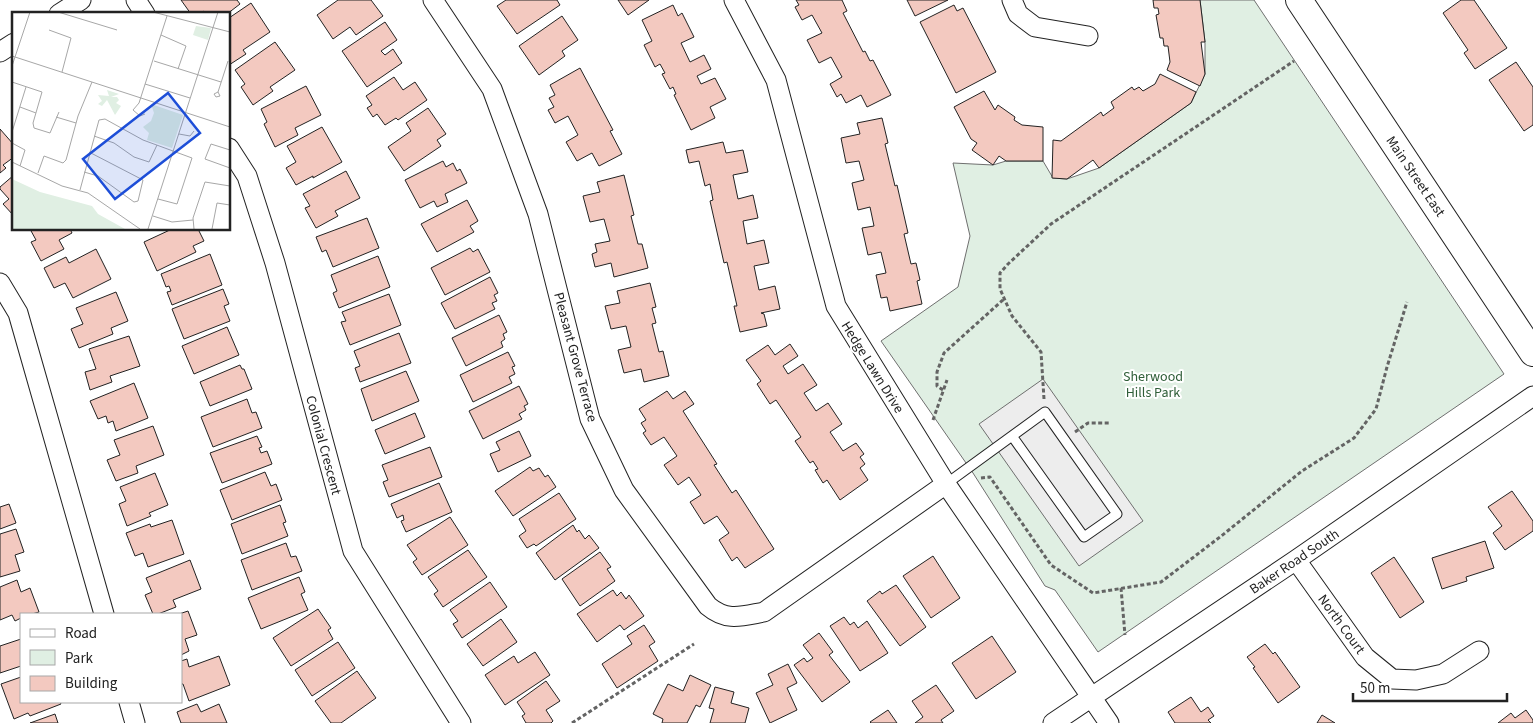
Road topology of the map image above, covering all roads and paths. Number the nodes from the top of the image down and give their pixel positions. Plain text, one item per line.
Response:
1 (81, 0) edge
2 (136, 0) edge
3 (433, 0) edge
4 (734, 0) edge
5 (1012, 0) edge
6 (1299, 0) edge
7 (63, 12) edge
8 (144, 12) edge
9 (1088, 36) dead end
10 (12, 44) edge
11 (0, 52) edge
12 (1294, 61) dead end
13 (230, 150) edge
14 (0, 283) edge
15 (1004, 299) junction
16 (1407, 302) dead end
17 (1533, 353) edge
18 (947, 380) dead end
19 (943, 390) junction
20 (1533, 396) edge
21 (1045, 412) junction
22 (933, 420) dead end
23 (1111, 423) dead end
24 (1012, 436) junction
25 (1064, 439) junction
26 (972, 479) dead end
27 (946, 484) junction
28 (1296, 560) junction
29 (1122, 588) junction
30 (104, 613) edge
31 (1125, 635) dead end
32 (694, 644) dead end
33 (1479, 651) dead end
34 (1092, 697) junction
35 (129, 703) edge
36 (136, 723) edge
37 (461, 723) edge
38 (572, 723) edge
39 (1053, 723) edge
40 (1110, 723) edge

1 - 7 street
2 - 8 street
3 - 27 street, Pleasant Grove Terrace
4 - 27 street, Hedge Lawn Drive
5 - 9 street
6 - 17 main road, Main Street East
10 - 11 street
12 - 15 path
13 - 37 street, Colonial Crescent
14 - 30 street
15 - 19 path
15 - 21 path
16 - 29 path
18 - 19 path
19 - 22 path
20 - 28 street, Baker Road South
21 - 24 lane
21 - 25 lane
23 - 25 path
24 - 25 lane
24 - 27 lane
26 - 29 path
27 - 34 street, Hedge Lawn Drive
28 - 33 street, North Court
28 - 34 street, Baker Road South
29 - 31 path
32 - 38 path
34 - 39 street, Baker Road South
34 - 40 street, Hedge Lawn Drive
35 - 36 street

